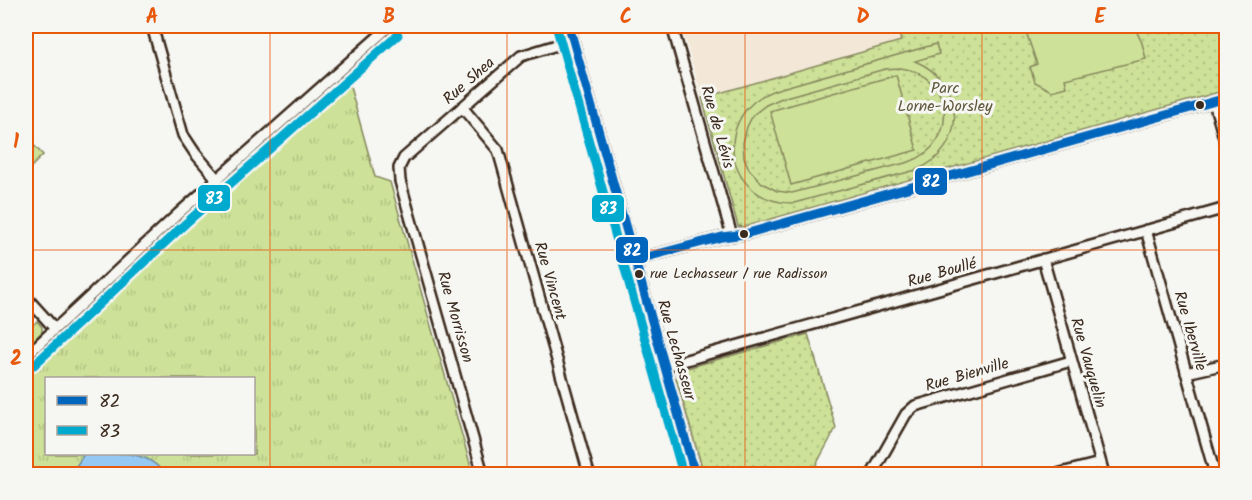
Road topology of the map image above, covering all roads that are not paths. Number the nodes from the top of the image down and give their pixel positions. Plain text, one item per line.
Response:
1 (152, 26) edge
2 (390, 26) edge
3 (569, 26) edge
4 (672, 26) edge
5 (573, 40) junction
6 (1227, 98) edge
7 (1214, 102) junction
8 (462, 107) junction
9 (1227, 145) edge
10 (399, 168) joint
11 (217, 179) junction
12 (1227, 208) edge
13 (1146, 230) junction
14 (732, 236) junction
15 (1043, 259) junction
16 (635, 260) junction
17 (26, 297) edge
18 (55, 329) junction
19 (26, 357) edge
20 (1071, 361) junction
21 (1227, 364) edge
22 (665, 366) junction
23 (1186, 373) junction
24 (1100, 462) junction
25 (483, 474) edge
26 (589, 474) edge
27 (695, 474) edge
28 (872, 474) edge
29 (1057, 474) edge
30 (1104, 474) edge
31 (1215, 474) edge

1 - 11 street
2 - 11 street
3 - 5 street, Rue Lechasseur
4 - 14 street, Rue de Lévis
5 - 8 street, Rue Shea
5 - 16 street, Rue Lechasseur
6 - 7 street
7 - 9 street
7 - 14 street
8 - 10 street, Rue Shea
8 - 26 street, Rue Vincent
10 - 25 street, Rue Morrisson
11 - 18 street
12 - 13 street, Rue Boullé
13 - 15 street, Rue Boullé
13 - 23 street, Rue Iberville
14 - 16 street
15 - 20 street, Rue Vauquelin
15 - 22 street, Rue Boullé
16 - 22 street, Rue Lechasseur
17 - 18 street
18 - 19 street
20 - 24 street, Rue Vauquelin
20 - 28 street, Rue Bienville
21 - 23 street
22 - 27 street, Rue Lechasseur
23 - 31 street, Rue Iberville
24 - 29 street
24 - 30 street, Rue Vauquelin

